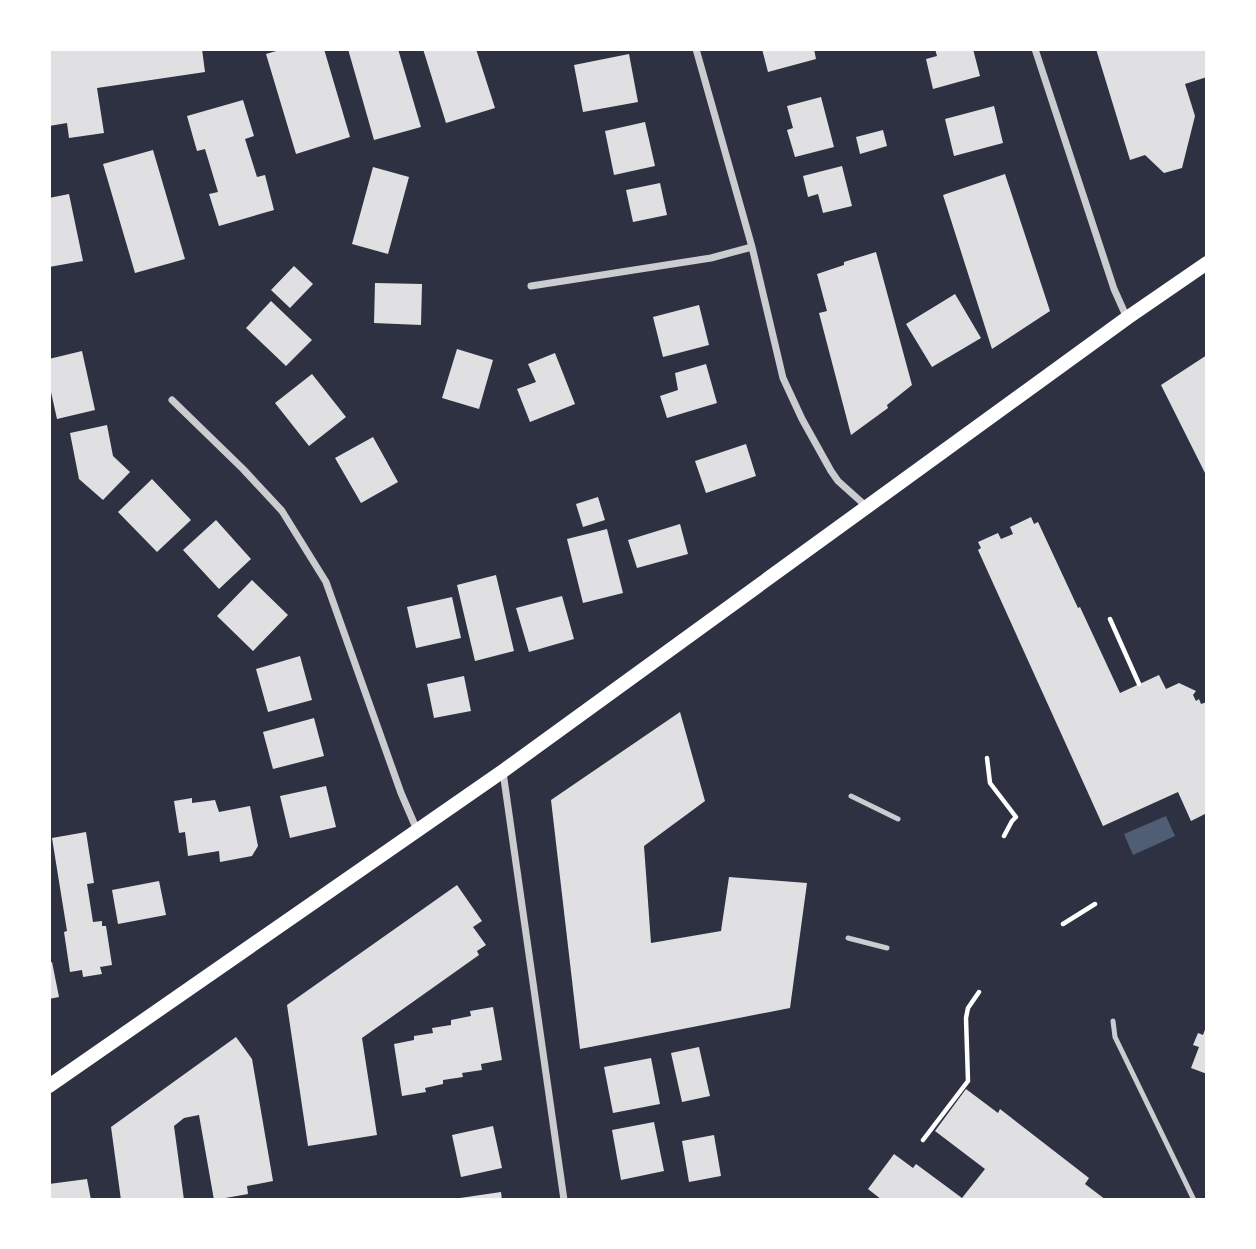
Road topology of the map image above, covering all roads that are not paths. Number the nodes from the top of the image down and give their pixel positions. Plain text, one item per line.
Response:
1 (696, 49) edge
2 (1035, 49) edge
3 (752, 247) junction
4 (1207, 263) edge
5 (531, 286) dead end
6 (1126, 318) junction
7 (172, 400) dead end
8 (867, 508) junction
9 (503, 771) junction
10 (850, 796) dead end
11 (898, 819) dead end
12 (417, 831) junction
13 (848, 938) dead end
14 (887, 948) dead end
15 (1113, 1021) dead end
16 (49, 1086) edge
17 (564, 1200) edge
18 (1194, 1200) edge

1 - 3 street
2 - 6 street
3 - 5 street
3 - 8 street
4 - 6 main road
6 - 8 main road
7 - 12 street
8 - 9 main road
9 - 12 main road
9 - 17 street
10 - 11 lane
12 - 16 main road
13 - 14 lane
15 - 18 lane

